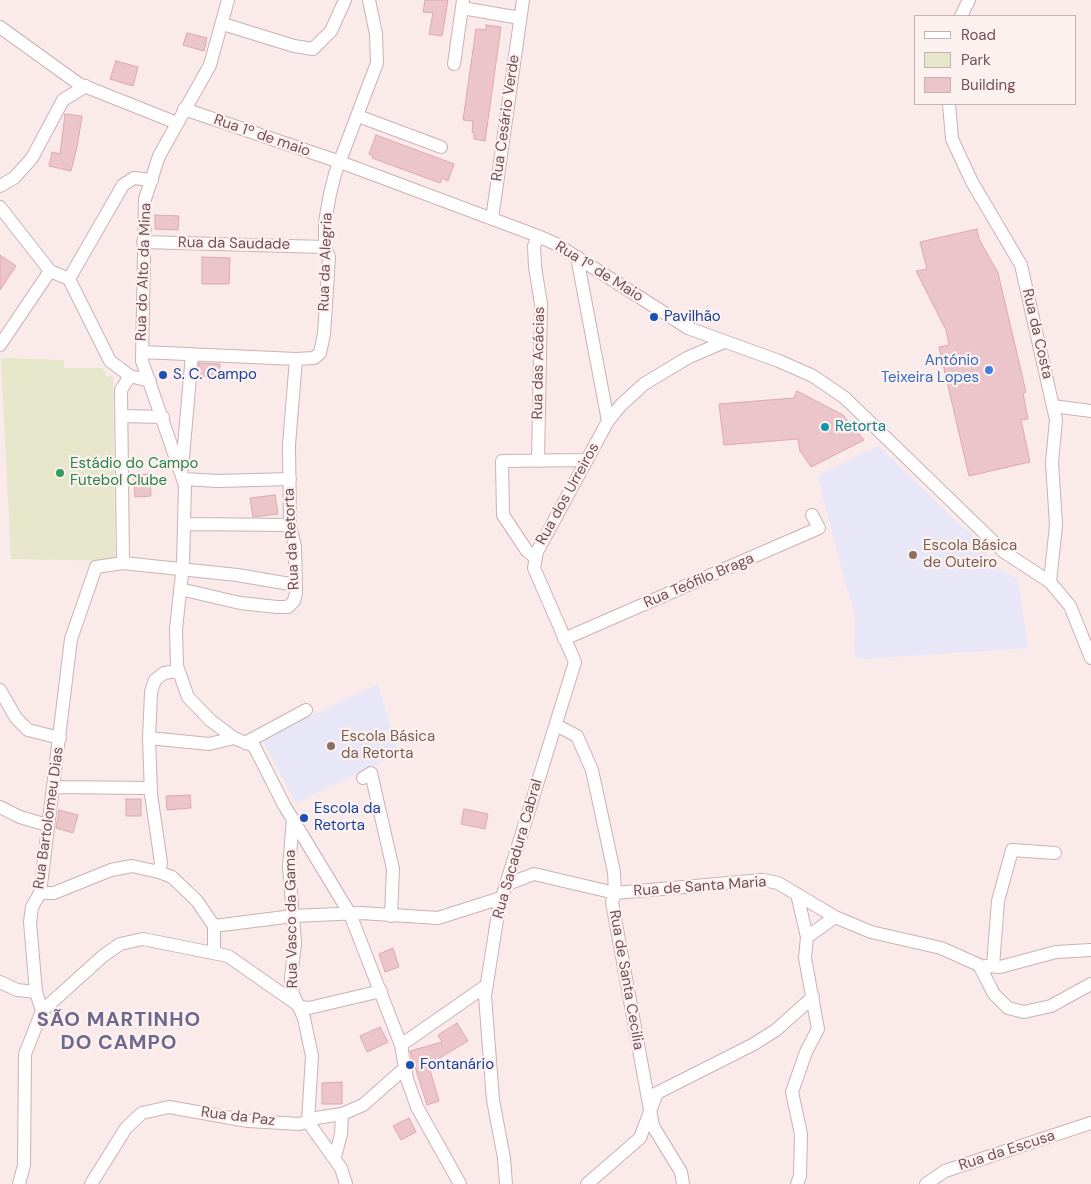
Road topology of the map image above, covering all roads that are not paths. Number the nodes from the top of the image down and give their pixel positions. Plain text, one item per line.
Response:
1 (228, 0) edge
2 (344, 0) edge
3 (369, 0) edge
4 (522, 0) edge
5 (968, 0) edge
6 (462, 4) edge
7 (961, 15) edge
8 (520, 18) junction
9 (223, 24) junction
10 (0, 27) edge
11 (454, 64) dead end
12 (86, 86) junction
13 (949, 105) edge
14 (184, 109) junction
15 (358, 116) junction
16 (177, 123) junction
17 (441, 147) dead end
18 (340, 162) junction
19 (152, 180) junction
20 (0, 186) edge
21 (0, 207) edge
22 (492, 219) junction
23 (538, 236) junction
24 (143, 242) junction
25 (325, 247) junction
26 (577, 257) junction
27 (50, 271) junction
28 (70, 279) junction
29 (724, 342) junction
30 (0, 345) edge
31 (142, 352) junction
32 (192, 354) junction
33 (296, 359) junction
34 (130, 376) junction
35 (150, 381) junction
36 (1053, 406) junction
37 (1091, 411) edge
38 (123, 416) junction
39 (163, 417) junction
40 (608, 421) junction
41 (538, 460) junction
42 (587, 460) junction
43 (183, 477) junction
44 (290, 479) junction
45 (812, 515) dead end
46 (184, 524) junction
47 (290, 525) junction
48 (536, 558) junction
49 (123, 563) junction
50 (182, 569) junction
51 (1050, 582) junction
52 (296, 585) junction
53 (180, 589) junction
54 (564, 639) junction
55 (1091, 658) edge
56 (178, 671) junction
57 (0, 690) edge
58 (306, 710) dead end
59 (556, 724) junction
60 (60, 738) junction
61 (148, 738) junction
62 (240, 740) junction
63 (363, 778) dead end
64 (53, 786) junction
65 (151, 788) junction
66 (0, 807) edge
67 (293, 819) junction
68 (47, 825) junction
69 (1055, 853) dead end
70 (159, 872) junction
71 (506, 885) junction
72 (40, 893) junction
73 (615, 893) junction
74 (797, 894) junction
75 (501, 898) junction
76 (350, 914) junction
77 (293, 916) junction
78 (391, 916) junction
79 (835, 917) junction
80 (214, 926) junction
81 (807, 937) junction
82 (1091, 950) edge
83 (214, 953) junction
84 (978, 965) junction
85 (993, 966) junction
86 (0, 982) edge
87 (1091, 984) edge
88 (487, 985) junction
89 (381, 990) junction
90 (36, 992) junction
91 (814, 997) junction
92 (301, 1008) junction
93 (42, 1011) junction
94 (401, 1045) junction
95 (405, 1068) junction
96 (651, 1110) junction
97 (342, 1114) junction
98 (308, 1122) junction
99 (1091, 1123) edge
100 (335, 1157) junction
101 (19, 1183) edge
102 (91, 1184) edge
103 (346, 1184) edge
104 (460, 1184) edge
105 (506, 1184) edge
106 (587, 1184) edge
107 (683, 1184) edge
108 (797, 1184) edge
109 (926, 1184) edge

1 - 9 street, Rua do Alto da Mina
2 - 9 street
3 - 15 street, Rua da Alegria
4 - 8 street, Rua Cesário Verde
5 - 7 street
6 - 8 street
6 - 11 street
8 - 22 street, Rua Cesário Verde
9 - 14 street, Rua do Alto da Mina
10 - 12 street
12 - 16 street
12 - 20 street
13 - 36 street, Rua da Costa
14 - 16 street, Rua do Alto da Mina
14 - 18 street, Rua 1º de maio
15 - 17 street
15 - 18 street, Rua da Alegria
16 - 19 street, Rua do Alto da Mina
18 - 22 street, Rua 1º de Maio
18 - 25 street, Rua da Alegria
19 - 24 street, Rua do Alto da Mina
19 - 28 street
21 - 27 street
22 - 23 street, Rua 1º de Maio
23 - 26 street, Rua 1º de Maio
23 - 41 street, Rua das Acácias
24 - 25 street, Rua da Saudade
24 - 31 street, Rua do Alto da Mina
25 - 33 street, Rua da Alegria
26 - 29 street, Rua 1º de Maio
26 - 40 street
27 - 28 street
27 - 30 street
28 - 34 street
29 - 40 street, Rua dos Urreiros
29 - 51 street, Rua 1º de Maio
31 - 32 street, Rua da Alegria
31 - 35 street, Rua do Alto da Mina
32 - 33 street, Rua da Alegria
32 - 43 street
33 - 44 street, Rua da Retorta
34 - 35 street
34 - 38 street
35 - 39 street, Rua do Alto da Mina
36 - 37 street
36 - 51 street, Rua da Costa
38 - 39 street
38 - 49 street
39 - 43 street, Rua do Alto da Mina
40 - 42 street, Rua dos Urreiros
41 - 42 street
41 - 48 street
42 - 48 street, Rua dos Urreiros
43 - 44 street
43 - 46 street
44 - 47 street, Rua da Retorta
45 - 54 street, Rua Teófilo Braga
46 - 47 street
46 - 50 street
47 - 52 street, Rua da Retorta
48 - 54 street, Rua dos Urreiros
49 - 50 street
49 - 60 street, Rua Bartolomeu Dias
50 - 52 street
50 - 53 street
51 - 55 street, Rua 1º de Maio
52 - 53 street, Rua da Retorta
53 - 56 street
54 - 59 street, Rua dos Urreiros
56 - 61 street
56 - 62 street
57 - 60 street
58 - 62 street
59 - 71 street, Rua Sacadura Cabral
59 - 73 street, Rua de Santa Cecilia
60 - 64 street, Rua Bartolomeu Dias
61 - 62 street
61 - 65 street
62 - 67 street
63 - 78 street
64 - 65 street
64 - 68 street, Rua Bartolomeu Dias
65 - 70 street
66 - 68 street
67 - 76 street
67 - 77 street, Rua Vasco da Gama
68 - 72 street, Rua Bartolomeu Dias
69 - 85 street
70 - 72 street
70 - 80 street
71 - 73 street, Rua de Santa Maria
71 - 75 street, Rua Sacadura Cabral
72 - 90 street, Rua Bartolomeu Dias
73 - 74 street, Rua de Santa Maria
73 - 96 street, Rua de Santa Cecilia
74 - 79 street, Rua de Santa Maria
74 - 81 street
75 - 78 street
75 - 88 street, Rua Sacadura Cabral
76 - 77 street
76 - 78 street
76 - 89 street
77 - 80 street
77 - 92 street, Rua Vasco da Gama
79 - 81 street
79 - 84 street, Rua de Santa Maria
80 - 83 street
81 - 91 street
82 - 85 street
83 - 92 street
83 - 93 street
84 - 85 street
84 - 87 street
86 - 90 street
88 - 94 street
88 - 105 street, Rua Sacadura Cabral
89 - 92 street
89 - 94 street
90 - 93 street, Rua Bartolomeu Dias
91 - 96 street
91 - 108 street
92 - 98 street, Rua Vasco da Gama
93 - 101 street
94 - 95 street
95 - 97 street, Rua da Paz
95 - 104 street
96 - 106 street
96 - 107 street, Rua de Santa Cecilia
97 - 98 street, Rua da Paz
97 - 100 street
98 - 100 street
98 - 102 street, Rua da Paz
99 - 109 street, Rua da Escusa
100 - 103 street

